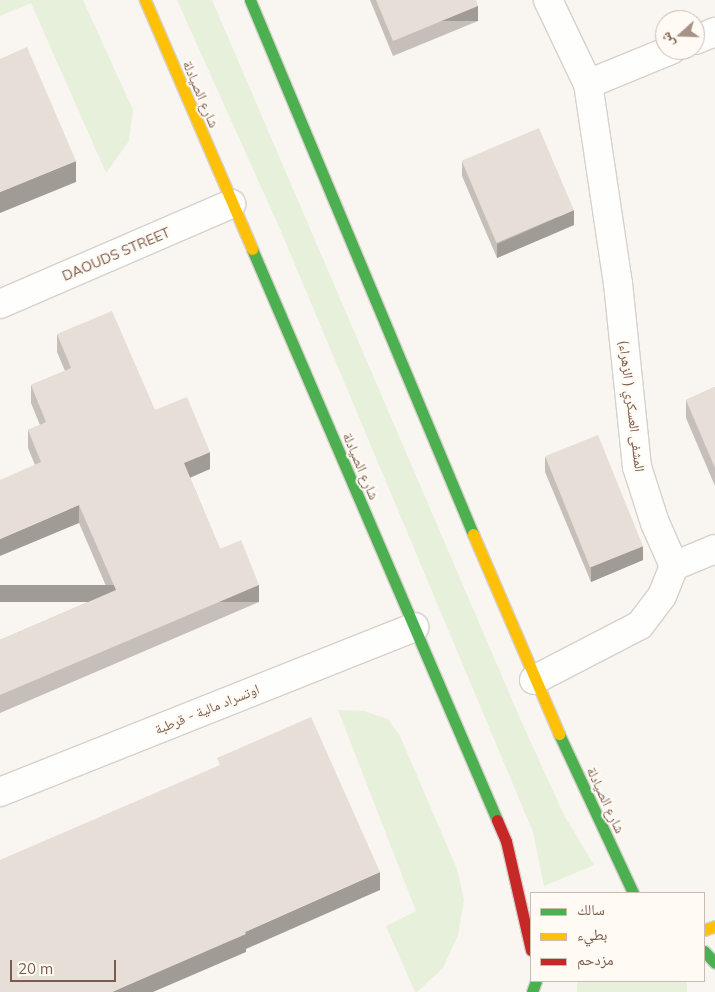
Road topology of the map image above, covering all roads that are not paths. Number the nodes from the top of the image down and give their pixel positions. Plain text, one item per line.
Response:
1 (145, 0) edge
2 (250, 0) edge
3 (548, 0) edge
4 (655, 57) edge
5 (588, 84) junction
6 (231, 204) junction
7 (0, 304) edge
8 (715, 548) edge
9 (674, 566) junction
10 (414, 627) junction
11 (534, 680) junction
12 (0, 792) edge
13 (633, 892) edge
14 (530, 946) edge
15 (705, 952) edge
16 (715, 963) edge

1 - 6 street, شارع الصيادلة
2 - 11 street, شارع الصيادلة
3 - 5 street, المشفى العسكري ( الزهراء)
4 - 5 street
5 - 9 street, المشفى العسكري ( الزهراء)
6 - 7 street, DAOUDS STREET
6 - 10 street, شارع الصيادلة
8 - 9 street
9 - 11 street
10 - 12 street, اوتسراد مالية - قرطبة
10 - 14 street, شارع الصيادلة
11 - 13 street, شارع الصيادلة
15 - 16 street

